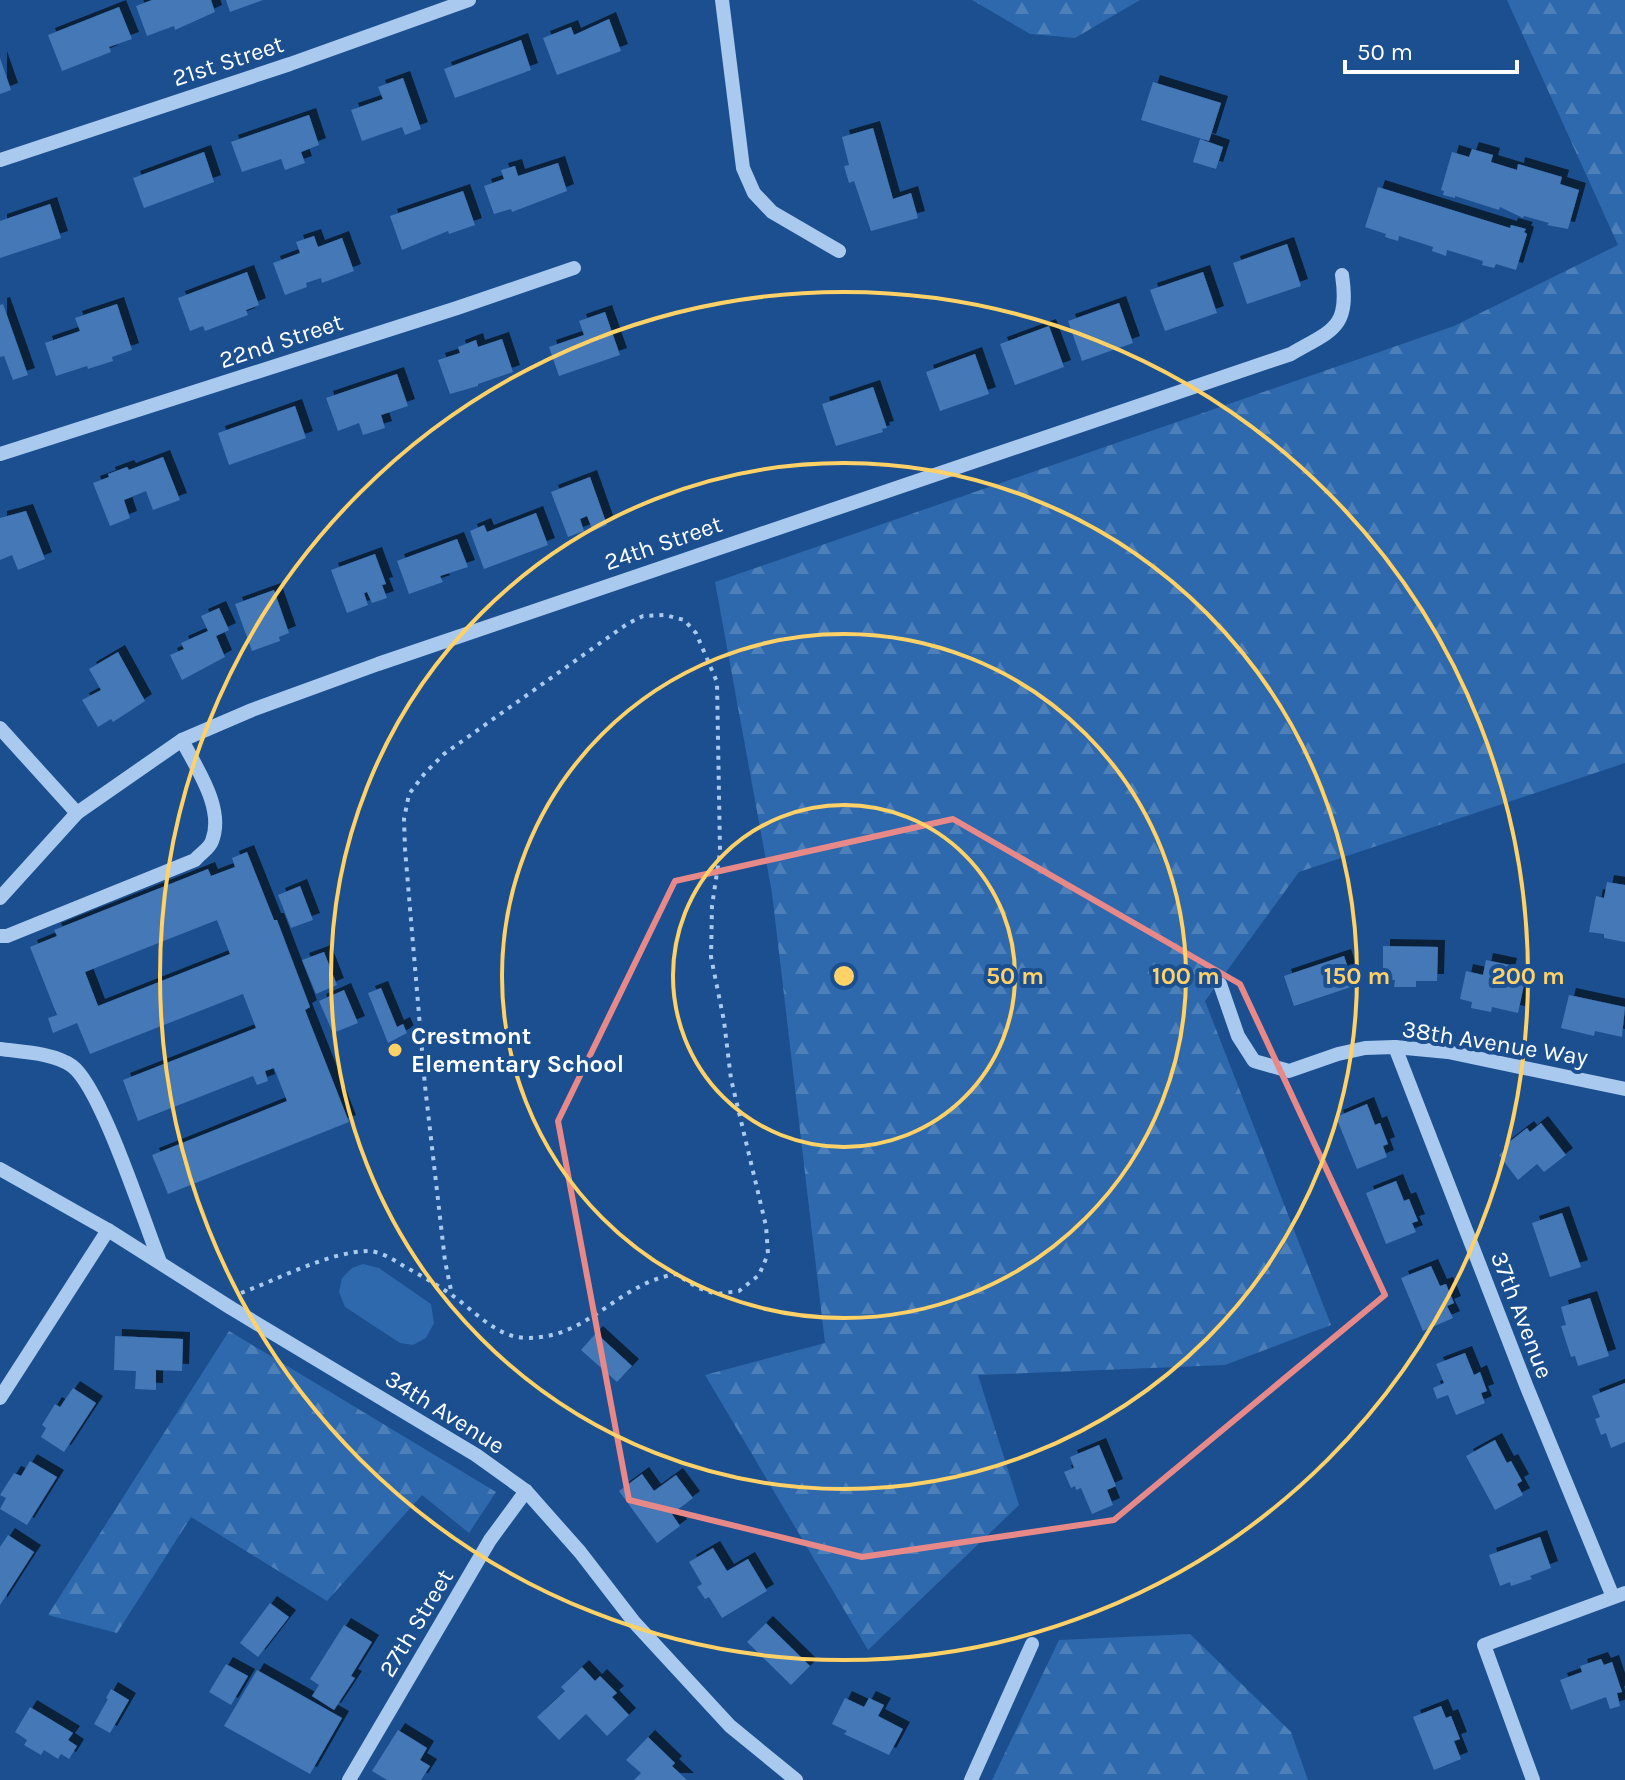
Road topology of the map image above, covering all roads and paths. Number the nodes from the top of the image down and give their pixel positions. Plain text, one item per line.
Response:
1 (469, 0) edge
2 (722, 0) edge
3 (0, 160) edge
4 (839, 251) dead end
5 (574, 268) dead end
6 (1342, 275) dead end
7 (0, 454) edge
8 (0, 728) edge
9 (182, 740) junction
10 (77, 813) junction
11 (0, 898) edge
12 (0, 936) edge
13 (1220, 984) dead end
14 (1395, 1047) junction
15 (0, 1049) edge
16 (1625, 1089) edge
17 (0, 1169) edge
18 (108, 1230) junction
19 (160, 1262) junction
20 (452, 1295) junction
21 (220, 1301) junction
22 (0, 1398) edge
23 (526, 1491) junction
24 (1619, 1595) edge
25 (1032, 1644) dead end
26 (349, 1780) edge
27 (796, 1780) edge
28 (971, 1780) edge
29 (1533, 1780) edge

1 - 3 street, 21st Street
2 - 4 street
5 - 7 street, 22nd Street
6 - 9 street, 24th Street
8 - 10 street
9 - 10 street, 24th Street
9 - 12 street
10 - 11 street, 24th Street
13 - 14 street, 38th Avenue Way
14 - 16 street, 38th Avenue Way
14 - 24 street, 37th Avenue
15 - 19 street
17 - 18 street, 34th Avenue
18 - 19 street, 34th Avenue
18 - 22 street
19 - 21 street, 34th Avenue
20 - 20 path
20 - 21 path
21 - 23 street, 34th Avenue
23 - 26 street, 27th Street
23 - 27 street, 34th Avenue
24 - 29 street
25 - 28 street

